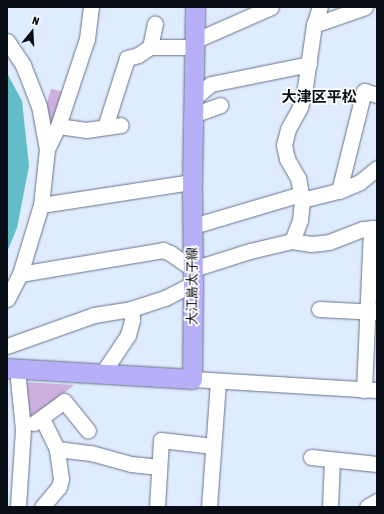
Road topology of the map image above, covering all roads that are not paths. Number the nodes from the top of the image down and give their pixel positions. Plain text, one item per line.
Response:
1 (91, 7) edge
2 (195, 7) edge
3 (271, 7) edge
4 (320, 7) edge
5 (365, 7) edge
6 (155, 24) dead end
7 (314, 25) junction
8 (7, 41) edge
9 (194, 44) junction
10 (150, 47) junction
11 (309, 64) junction
12 (377, 95) edge
13 (220, 105) dead end
14 (193, 107) junction
15 (121, 125) dead end
16 (58, 126) junction
17 (105, 127) junction
18 (47, 149) junction
19 (377, 168) edge
20 (192, 182) junction
21 (339, 191) junction
22 (301, 197) junction
23 (41, 205) junction
24 (193, 226) junction
25 (374, 228) edge
26 (292, 241) junction
27 (20, 274) junction
28 (193, 276) junction
29 (7, 299) edge
30 (131, 309) junction
31 (320, 309) dead end
32 (373, 312) edge
33 (7, 346) edge
34 (12, 369) edge
35 (102, 374) junction
36 (192, 379) junction
37 (218, 382) junction
38 (371, 390) edge
39 (42, 418) junction
40 (23, 429) junction
41 (88, 431) dead end
42 (213, 446) junction
43 (57, 449) junction
44 (311, 457) dead end
45 (332, 460) junction
46 (377, 464) edge
47 (159, 467) junction
48 (18, 507) edge
49 (42, 507) edge
50 (157, 507) edge
51 (209, 507) edge
52 (330, 507) edge

1 - 16 street
2 - 9 main road, 大江島太子線
3 - 9 street
4 - 7 street
5 - 7 street
6 - 10 street
7 - 11 street
8 - 18 street
9 - 10 street
9 - 14 main road, 大江島太子線
10 - 17 street
11 - 14 street
11 - 22 street
12 - 21 street
13 - 14 street
14 - 20 main road, 大江島太子線
15 - 17 street
16 - 17 street
16 - 18 street
18 - 23 street
19 - 21 street
20 - 23 street
20 - 24 main road, 大江島太子線
21 - 22 street
22 - 24 street
22 - 26 street
23 - 27 street
24 - 28 main road, 大江島太子線
25 - 26 street
25 - 32 street
26 - 28 street
27 - 28 street
27 - 29 street
28 - 30 street
28 - 36 main road, 大江島太子線
30 - 33 street
30 - 35 street
31 - 32 street
32 - 38 street
34 - 35 main road
34 - 40 street
35 - 36 main road
36 - 37 street
37 - 38 street
37 - 42 street
39 - 40 street
39 - 41 street
39 - 43 street
40 - 48 street
42 - 47 street
42 - 51 street
43 - 47 street
43 - 49 street
44 - 45 street
45 - 46 street
45 - 52 street
47 - 50 street

